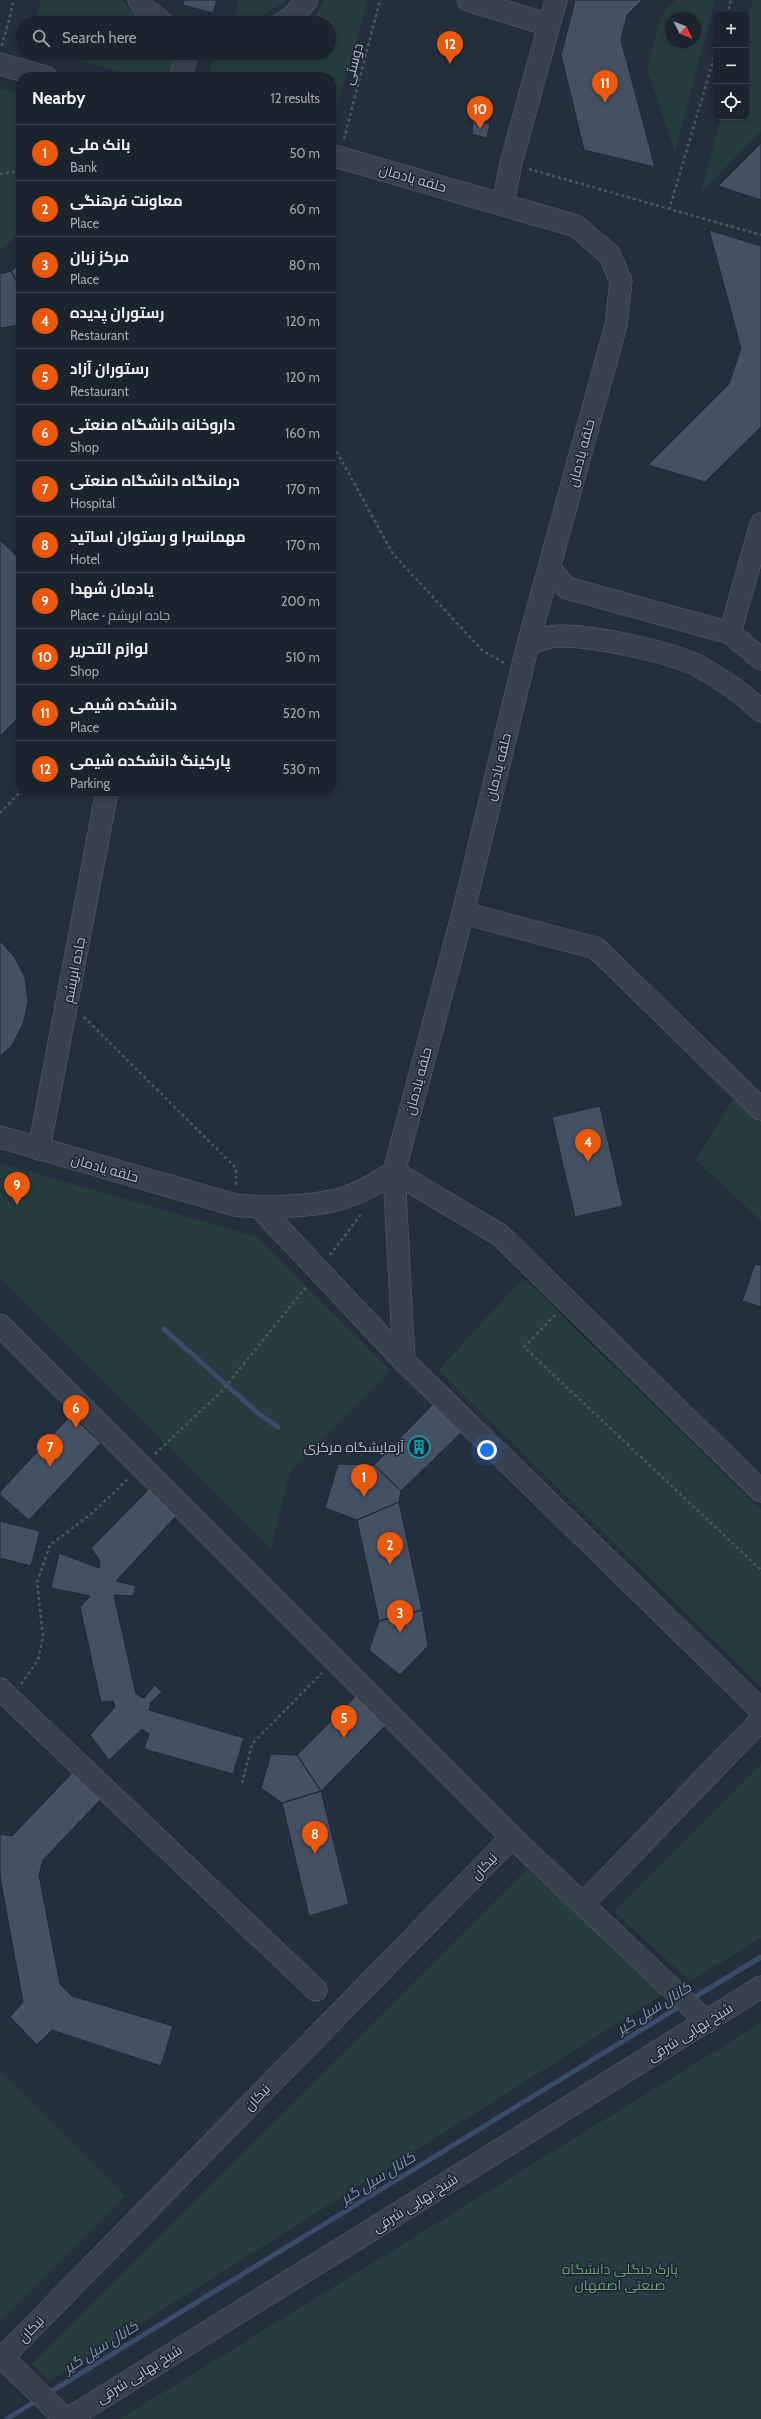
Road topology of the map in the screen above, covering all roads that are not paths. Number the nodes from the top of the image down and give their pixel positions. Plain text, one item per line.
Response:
1 (139, 0) edge
2 (307, 0) edge
3 (468, 0) edge
4 (556, 0) edge
5 (154, 16) edge
6 (293, 16) edge
7 (549, 25) junction
8 (185, 60) edge
9 (0, 64) edge
10 (28, 72) edge
11 (182, 72) edge
12 (336, 156) edge
13 (503, 203) junction
14 (761, 524) edge
15 (549, 568) junction
16 (730, 633) junction
17 (528, 644) junction
18 (761, 659) edge
19 (761, 711) edge
20 (106, 796) edge
21 (463, 913) junction
22 (761, 1109) edge
23 (0, 1137) edge
24 (39, 1150) junction
25 (394, 1172) junction
26 (260, 1208) junction
27 (0, 1324) edge
28 (404, 1361) junction
29 (761, 1491) edge
30 (5, 1693) edge
31 (761, 1710) edge
32 (761, 1720) edge
33 (512, 1837) junction
34 (582, 1904) junction
35 (761, 1987) edge
36 (316, 1990) dead end
37 (707, 2022) junction
38 (1, 2356) edge
39 (67, 2419) edge

1 - 5 street
2 - 6 street
3 - 7 street
4 - 7 street
7 - 13 street
8 - 11 street
9 - 10 street
12 - 13 street, حلقه یادمان
13 - 15 street, حلقه یادمان
14 - 16 street
15 - 16 street
15 - 17 street, حلقه یادمان
16 - 18 street
17 - 19 street
17 - 21 street, حلقه یادمان
20 - 24 street, جاده ابریشم
21 - 22 street
21 - 25 street, حلقه یادمان
23 - 24 street, حلقه یادمان
24 - 26 street, حلقه یادمان
25 - 26 street, حلقه یادمان
25 - 28 street
25 - 29 street
26 - 28 street
27 - 33 street
28 - 31 street
30 - 36 street
32 - 34 street
33 - 34 street
33 - 38 street, نیکان
34 - 37 street
35 - 37 street, شیخ بهایی شرقی
37 - 39 street, شیخ بهایی شرقی
38 - 39 street, نیکان

